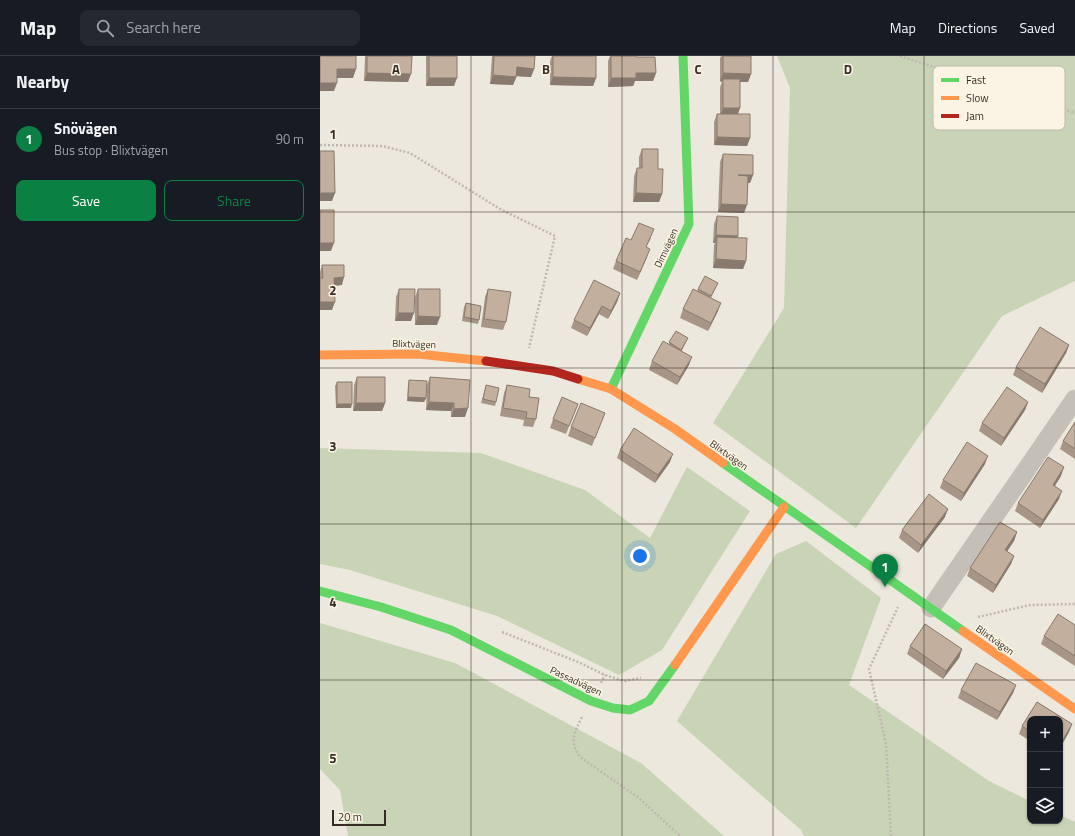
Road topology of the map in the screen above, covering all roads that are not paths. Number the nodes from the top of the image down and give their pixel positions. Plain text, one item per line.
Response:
1 (683, 56) edge
2 (320, 355) edge
3 (611, 390) junction
4 (1075, 399) edge
5 (784, 508) junction
6 (320, 591) edge
7 (931, 608) junction
8 (1075, 709) edge

1 - 3 street, Dimvägen
2 - 3 street, Blixtvägen
3 - 5 street, Blixtvägen
4 - 7 street
5 - 6 street, Passadvägen
5 - 7 street, Blixtvägen
7 - 8 street, Blixtvägen

